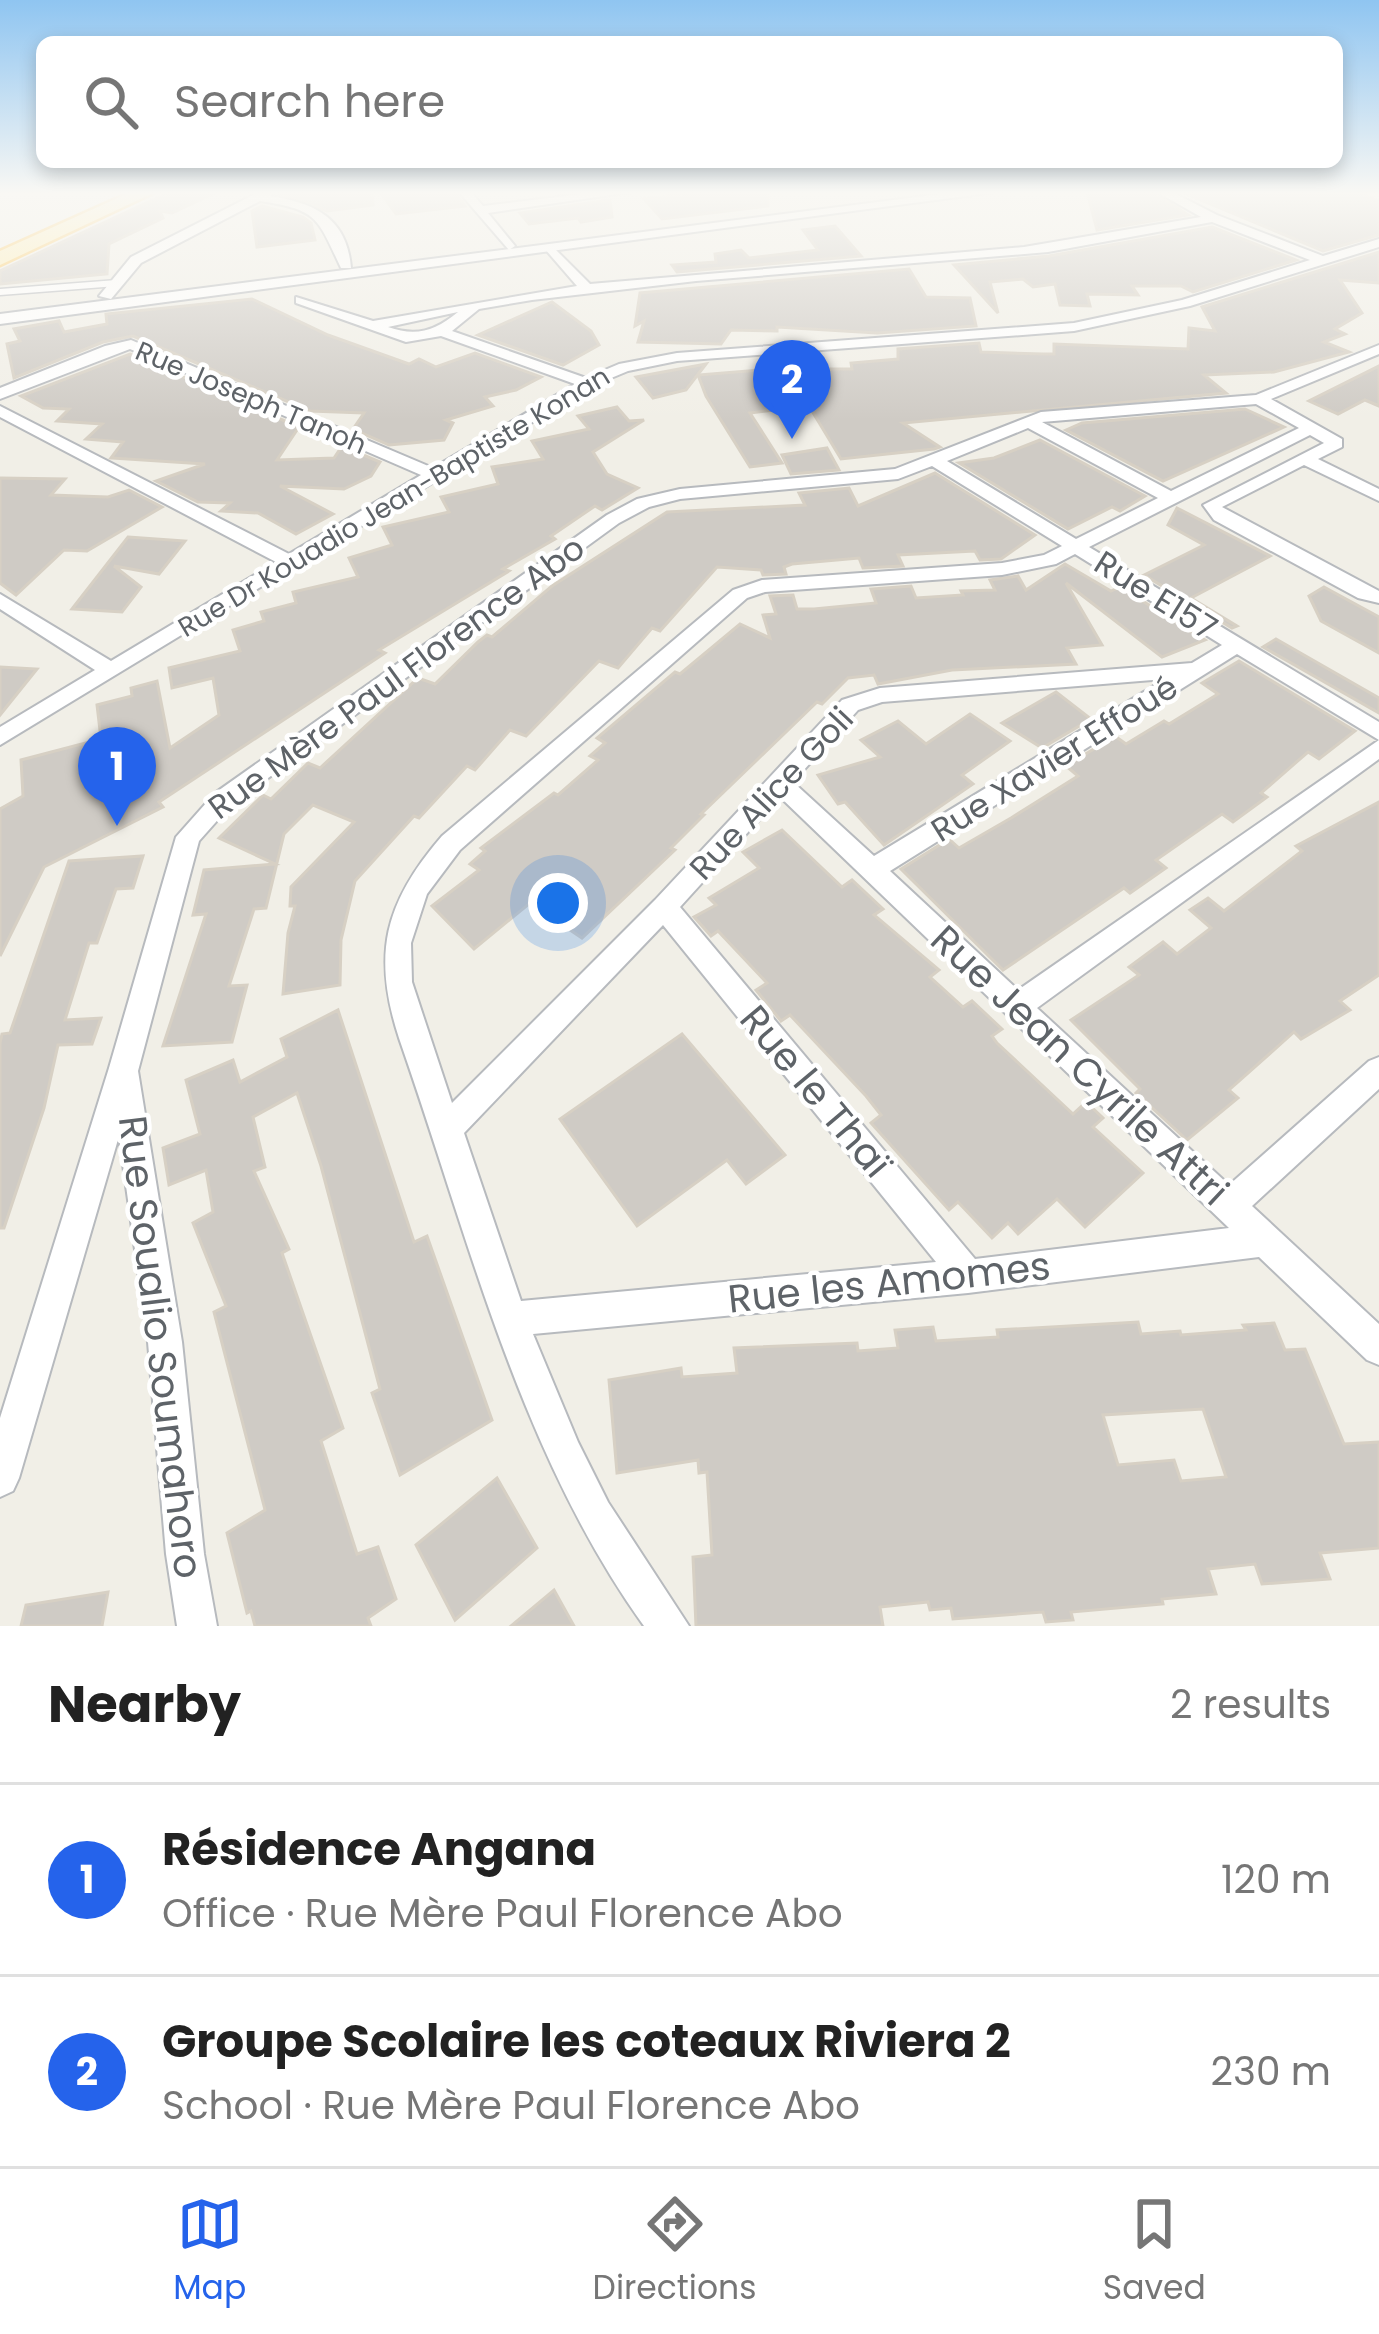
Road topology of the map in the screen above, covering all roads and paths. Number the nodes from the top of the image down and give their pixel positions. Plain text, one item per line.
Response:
1 (130, 268) edge
2 (319, 268) edge
3 (398, 268) edge
4 (568, 268) edge
5 (786, 268) edge
6 (1296, 268) edge
7 (112, 290) junction
8 (588, 290) junction
9 (0, 292) edge
10 (301, 300) dead end
11 (474, 306) junction
12 (80, 307) junction
13 (0, 316) edge
14 (370, 326) junction
15 (442, 332) junction
16 (1379, 349) edge
17 (587, 383) junction
18 (0, 394) edge
19 (1259, 399) junction
20 (0, 411) edge
21 (1028, 421) junction
22 (1311, 428) junction
23 (1305, 459) junction
24 (932, 460) junction
25 (435, 476) junction
26 (1379, 496) edge
27 (1174, 500) junction
28 (1079, 547) junction
29 (290, 562) junction
30 (1379, 597) edge
31 (0, 600) edge
32 (1237, 645) junction
33 (110, 670) junction
34 (1196, 670) junction
35 (1379, 731) edge
36 (0, 737) edge
37 (1379, 748) edge
38 (780, 783) junction
39 (870, 871) junction
40 (664, 907) junction
41 (1019, 1005) junction
42 (124, 1068) junction
43 (1379, 1070) edge
44 (447, 1129) junction
45 (1230, 1205) junction
46 (1266, 1240) junction
47 (968, 1276) junction
48 (511, 1319) junction
49 (1379, 1348) edge
50 (0, 1478) edge
51 (197, 1626) edge
52 (670, 1626) edge

1 - 7 street
2 - 7 street
3 - 12 street
4 - 8 street
5 - 8 street
6 - 17 street, Rue Dr Kouadio Jean-Baptiste Konan
7 - 9 lane
7 - 12 street
7 - 13 street
8 - 11 street
10 - 14 street
11 - 14 street
11 - 15 street
12 - 13 street
14 - 15 street
15 - 17 street
16 - 19 street, Rue Mère Paul Florence Abo
17 - 25 street, Rue Dr Kouadio Jean-Baptiste Konan
18 - 25 street, Rue Joseph Tanoh
19 - 21 street, Rue Mère Paul Florence Abo
19 - 22 street
20 - 29 street
21 - 24 street, Rue Mère Paul Florence Abo
21 - 27 street
22 - 23 street
22 - 27 street
23 - 26 street
23 - 30 street
24 - 28 street, Rue E157
24 - 42 street, Rue Mère Paul Florence Abo
25 - 29 street, Rue Dr Kouadio Jean-Baptiste Konan
27 - 28 street
28 - 32 street, Rue E157
28 - 44 street
29 - 33 street, Rue Dr Kouadio Jean-Baptiste Konan
31 - 33 street
32 - 34 street, Rue Xavier Effoué
32 - 35 street, Rue E157
33 - 36 street, Rue Dr Kouadio Jean-Baptiste Konan
34 - 38 street, Rue Alice Goli
34 - 39 street, Rue Xavier Effoué
37 - 41 street
38 - 39 street, Rue Jean Cyrile Attri
38 - 40 street, Rue Alice Goli
39 - 41 street, Rue Jean Cyrile Attri
40 - 44 street, Rue Alice Goli
40 - 47 street, Rue le Thaï
41 - 45 street, Rue Jean Cyrile Attri
42 - 50 street, Rue Mère Paul Florence Abo
42 - 51 street, Rue Soualio Soumahoro
43 - 45 street
44 - 48 street
45 - 46 street, Rue Jean Cyrile Attri
46 - 47 street, Rue les Amomes
46 - 49 street, Rue Jean Cyrile Attri
47 - 48 street, Rue les Amomes
48 - 52 street

